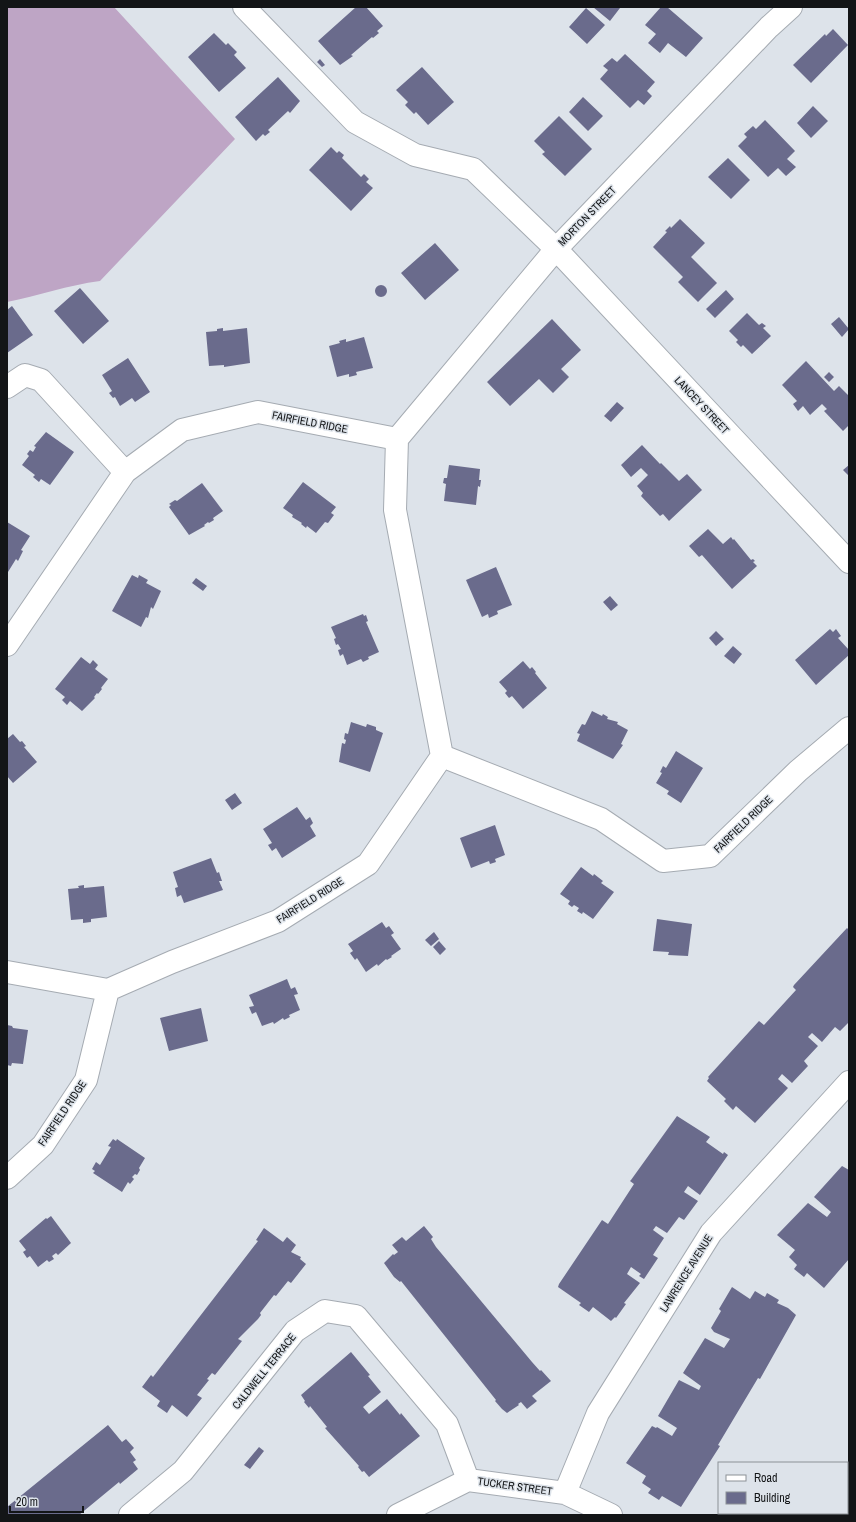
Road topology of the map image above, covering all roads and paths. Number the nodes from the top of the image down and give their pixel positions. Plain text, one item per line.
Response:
1 (244, 7) edge
2 (791, 7) edge
3 (556, 249) junction
4 (7, 387) edge
5 (396, 438) junction
6 (125, 472) junction
7 (849, 562) edge
8 (7, 645) edge
9 (849, 728) edge
10 (442, 756) junction
11 (7, 972) edge
12 (108, 990) junction
13 (849, 1082) edge
14 (7, 1178) edge
15 (468, 1480) junction
16 (565, 1493) junction
17 (130, 1515) edge
18 (398, 1515) edge
19 (611, 1515) edge

1 - 3 street, LANCEY STREET
2 - 3 street, MORTON STREET
3 - 5 street, MORTON STREET
3 - 7 street, LANCEY STREET
4 - 6 street
5 - 6 street, FAIRFIELD RIDGE
5 - 10 street
6 - 8 street, FAIRFIELD RIDGE
9 - 10 street, FAIRFIELD RIDGE
10 - 12 street, FAIRFIELD RIDGE
11 - 12 street
12 - 14 street, FAIRFIELD RIDGE
13 - 16 street, LAWRENCE AVENUE
15 - 16 street, TUCKER STREET
15 - 17 street, CALDWELL TERRACE
15 - 18 street, TUCKER STREET
16 - 19 street, TUCKER STREET

